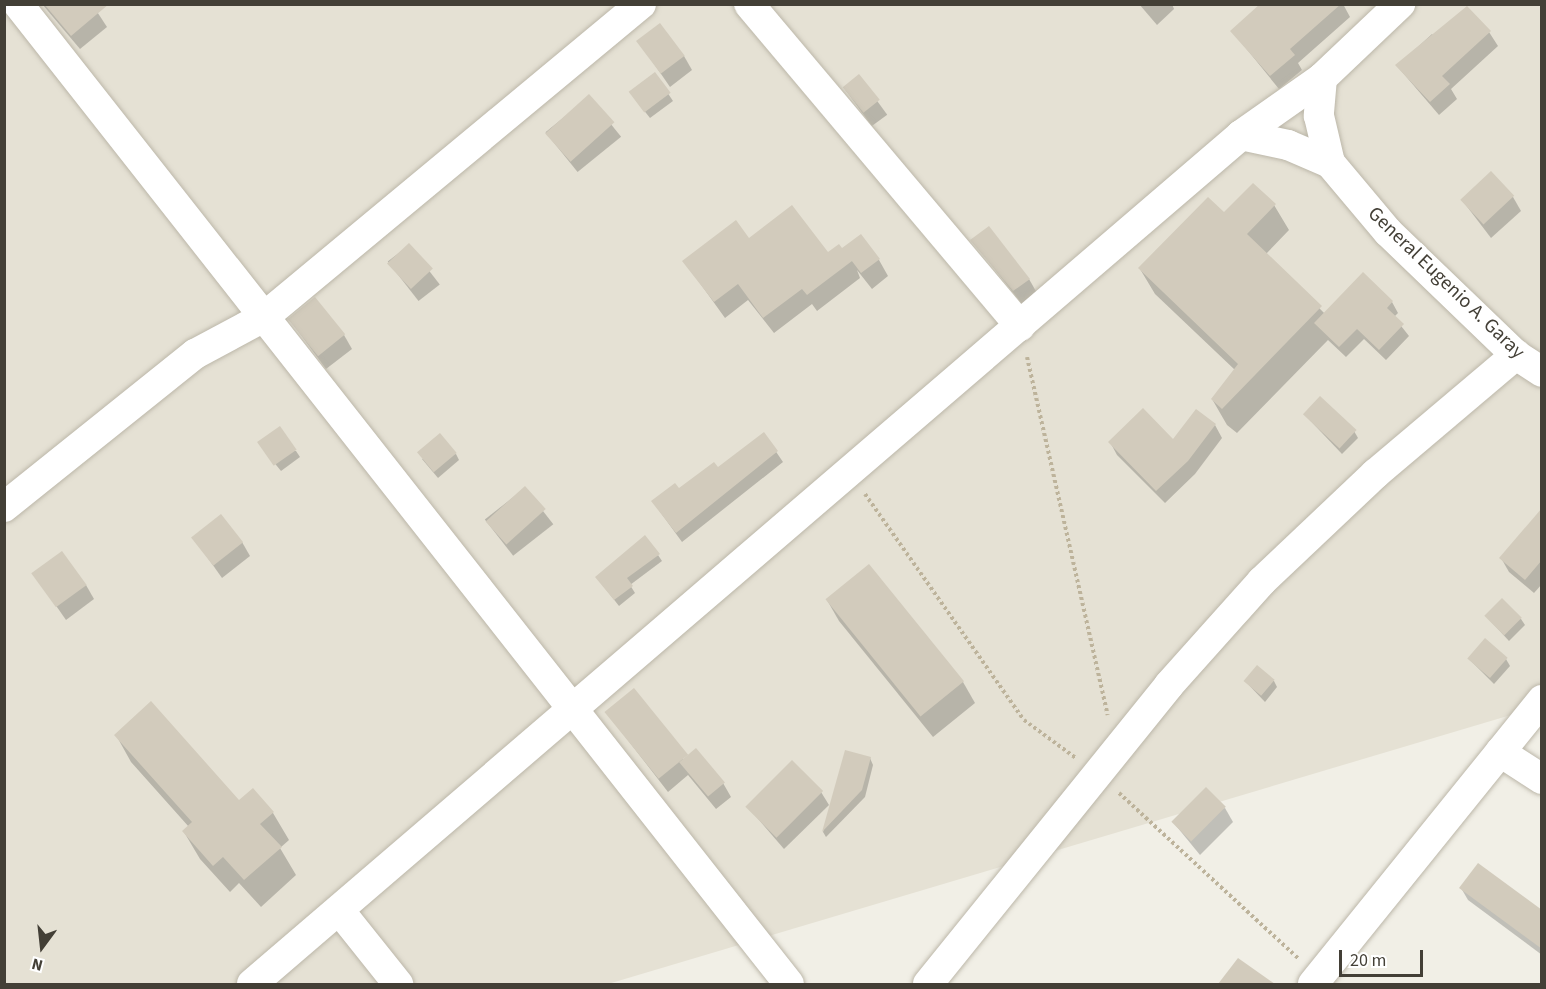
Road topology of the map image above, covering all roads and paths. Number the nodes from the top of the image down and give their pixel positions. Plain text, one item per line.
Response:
1 (18, 4) edge
2 (641, 4) edge
3 (749, 4) edge
4 (1400, 4) edge
5 (1322, 78) junction
6 (1241, 135) junction
7 (1330, 163) junction
8 (264, 317) junction
9 (1020, 326) junction
10 (1516, 355) junction
11 (1542, 372) edge
12 (849, 472) junction
13 (4, 507) edge
14 (1542, 700) edge
15 (572, 708) junction
16 (1500, 752) junction
17 (1107, 762) junction
18 (1542, 779) edge
19 (339, 910) junction
20 (1316, 981) edge
21 (252, 984) edge
22 (398, 984) edge
23 (789, 984) edge
24 (928, 984) edge

1 - 8 street
2 - 8 street
3 - 9 street
4 - 5 street
5 - 6 street
5 - 7 street, General Eugenio A. Garay
6 - 7 street, General Eugenio A. Garay
6 - 9 street
7 - 10 street, General Eugenio A. Garay
8 - 13 street
8 - 15 street
9 - 12 street
9 - 17 path
10 - 11 street, General Eugenio A. Garay
10 - 17 street
12 - 15 street
12 - 17 path
14 - 16 street
15 - 19 street
15 - 23 street
16 - 18 street
16 - 20 street
17 - 20 path
17 - 24 street
19 - 21 street
19 - 22 street

